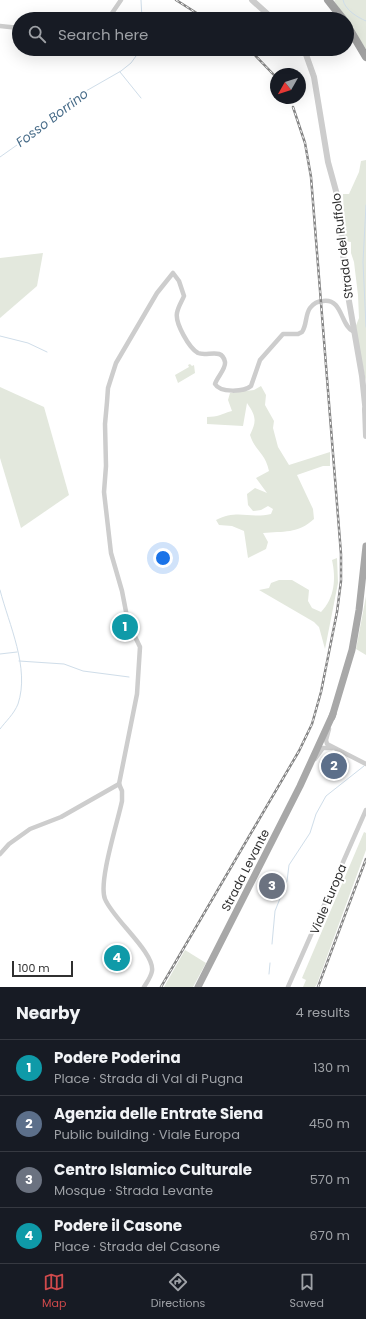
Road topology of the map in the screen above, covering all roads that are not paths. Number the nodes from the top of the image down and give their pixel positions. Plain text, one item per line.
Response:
1 (121, 0) edge
2 (252, 0) edge
3 (329, 0) edge
4 (113, 12) edge
5 (265, 12) edge
6 (338, 12) edge
7 (0, 26) edge
8 (12, 27) edge
9 (354, 37) edge
10 (306, 56) edge
11 (366, 57) edge
12 (354, 332) junction
13 (365, 388) edge
14 (364, 398) junction
15 (366, 414) edge
16 (366, 436) edge
17 (366, 546) edge
18 (333, 714) junction
19 (329, 727) junction
20 (333, 748) junction
21 (313, 761) junction
22 (366, 764) edge
23 (119, 784) junction
24 (366, 810) edge
25 (0, 854) edge
26 (144, 987) edge
27 (198, 987) edge
28 (288, 987) edge

1 - 4 street
2 - 5 street
3 - 6 highway
7 - 8 street
9 - 11 highway
10 - 12 street, Strada del Ruffolo
12 - 13 street, Strada del Ruffolo
12 - 23 street
13 - 14 street, Strada del Ruffolo
14 - 15 street, Strada del Ruffolo
14 - 16 street, Strada del Ruffolo
17 - 18 main road, Strada Levante
18 - 19 main road, Strada Levante
18 - 21 main road, Strada Levante
19 - 20 street
19 - 21 main road, Strada Levante
20 - 21 street
20 - 22 street
21 - 27 main road, Strada Levante
23 - 25 street
23 - 26 street
24 - 28 street, Viale Europa

